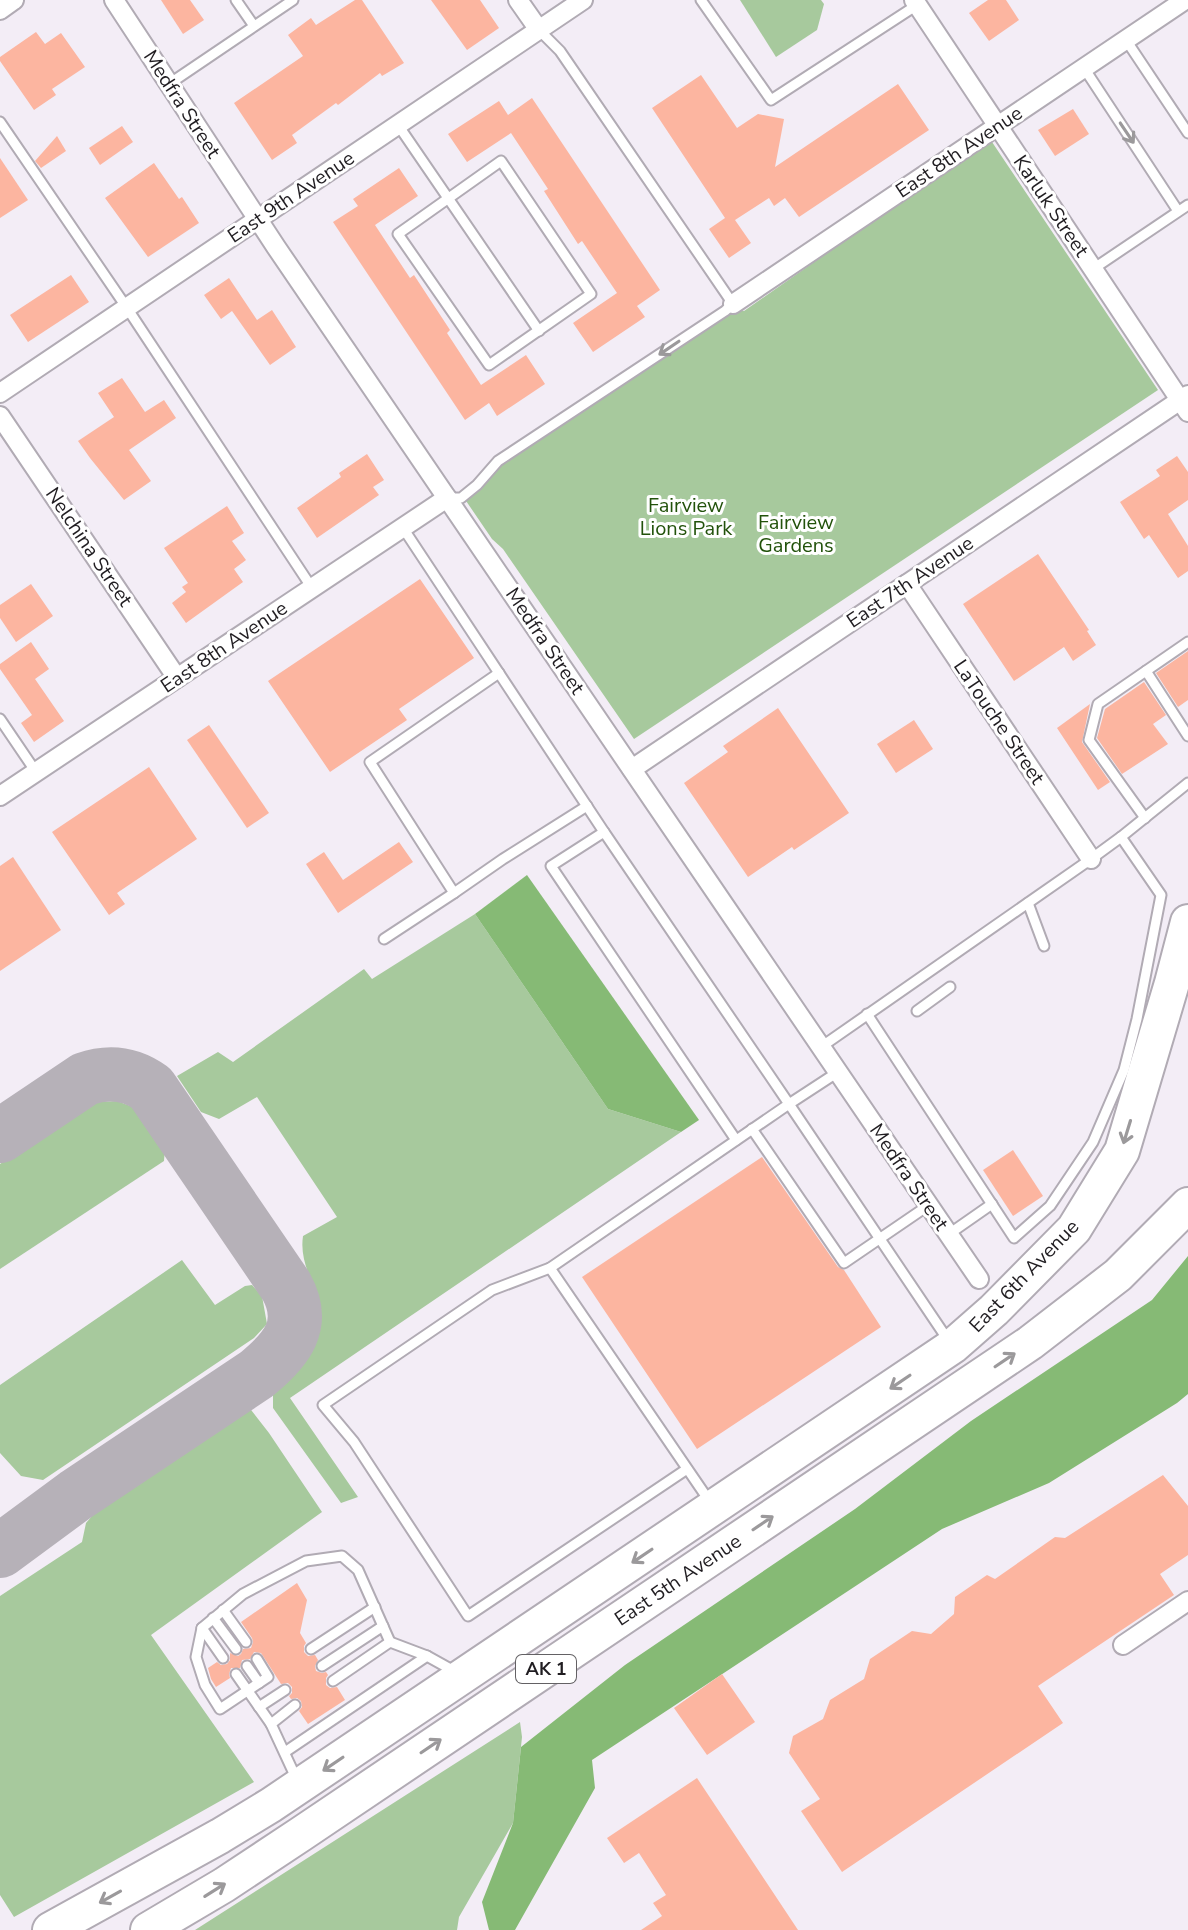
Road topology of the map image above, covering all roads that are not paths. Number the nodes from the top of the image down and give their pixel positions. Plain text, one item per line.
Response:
1 (14, 0) edge
2 (114, 0) edge
3 (236, 0) edge
4 (293, 0) edge
5 (518, 0) edge
6 (583, 0) edge
7 (701, 0) edge
8 (1185, 0) edge
9 (916, 2) edge
10 (0, 10) edge
11 (254, 26) junction
12 (539, 30) junction
13 (1126, 40) junction
14 (1084, 68) junction
15 (169, 84) junction
16 (0, 122) edge
17 (398, 125) junction
18 (998, 125) junction
19 (1188, 133) edge
20 (448, 198) junction
21 (1188, 205) edge
22 (1178, 211) junction
23 (258, 219) junction
24 (1093, 269) junction
25 (733, 304) junction
26 (127, 308) junction
27 (539, 331) junction
28 (0, 393) edge
29 (1185, 403) edge
30 (0, 416) edge
31 (447, 498) junction
32 (403, 528) junction
33 (907, 584) junction
34 (312, 588) junction
35 (1188, 642) edge
36 (1146, 671) junction
37 (499, 673) junction
38 (177, 678) junction
39 (0, 719) edge
40 (1188, 736) edge
41 (632, 769) junction
42 (36, 772) junction
43 (1188, 783) edge
44 (0, 796) edge
45 (587, 806) junction
46 (1145, 818) junction
47 (604, 832) junction
48 (1121, 837) junction
49 (1091, 859) junction
50 (454, 893) junction
51 (1028, 903) junction
52 (1188, 922) edge
53 (384, 939) dead end
54 (1044, 946) dead end
55 (950, 987) dead end
56 (917, 1011) dead end
57 (867, 1014) junction
58 (821, 1047) junction
59 (838, 1072) junction
60 (789, 1104) junction
61 (752, 1129) junction
62 (736, 1140) junction
63 (992, 1204) junction
64 (929, 1205) junction
65 (1188, 1205) edge
66 (949, 1234) junction
67 (880, 1239) junction
68 (550, 1268) junction
69 (979, 1279) dead end
70 (953, 1346) junction
71 (687, 1469) junction
72 (711, 1510) junction
73 (1188, 1601) edge
74 (375, 1607) junction
75 (223, 1610) junction
76 (213, 1618) junction
77 (383, 1626) junction
78 (202, 1628) junction
79 (246, 1642) dead end
80 (390, 1642) junction
81 (1123, 1645) dead end
82 (236, 1649) dead end
83 (311, 1649) dead end
84 (427, 1656) junction
85 (223, 1658) dead end
86 (257, 1659) dead end
87 (247, 1666) dead end
88 (322, 1666) dead end
89 (236, 1674) dead end
90 (464, 1676) junction
91 (267, 1677) junction
92 (333, 1681) dead end
93 (248, 1690) junction
94 (285, 1690) dead end
95 (295, 1705) dead end
96 (259, 1707) junction
97 (271, 1724) junction
98 (285, 1752) junction
99 (301, 1786) junction
100 (50, 1930) edge
101 (148, 1930) edge

1 - 10 street
2 - 15 street, Medfra Street
3 - 11 lane
4 - 11 lane
5 - 12 street
6 - 12 street, East 9th Avenue
7 - 9 lane
8 - 13 street, East 8th Avenue
9 - 18 street, Karluk Street
11 - 15 lane
12 - 17 street, East 9th Avenue
12 - 25 lane
13 - 14 street, East 8th Avenue
13 - 19 lane
14 - 18 street, East 8th Avenue
14 -> 22 lane
15 - 23 street, Medfra Street
16 - 26 lane
17 - 20 lane
17 - 23 street, East 9th Avenue
18 - 24 street, Karluk Street
18 - 25 street, East 8th Avenue
20 - 27 lane
20 - 27 lane
20 - 27 lane
21 - 22 lane
22 - 24 lane
23 - 26 street, East 9th Avenue
23 - 31 street, Medfra Street
24 - 29 street, Karluk Street
25 -> 31 lane
26 - 28 street, East 9th Avenue
26 - 34 lane
29 - 33 street, East 7th Avenue
30 - 38 street, Nelchina Street
31 - 32 street, East 8th Avenue
31 - 41 street, Medfra Street
32 - 34 street, East 8th Avenue
32 - 37 lane
33 - 41 street, East 7th Avenue
33 - 49 street, LaTouche Street
34 - 38 street, East 8th Avenue
35 - 36 lane
36 - 40 lane
36 - 46 lane
37 - 45 lane
37 - 50 lane
38 - 42 street, East 8th Avenue
39 - 42 lane
41 - 58 street, Medfra Street
42 - 44 street, East 8th Avenue
43 - 46 lane
45 - 47 lane
45 - 50 lane
46 - 48 lane
47 - 60 lane
47 - 62 lane
48 - 49 lane
48 - 63 lane
49 - 51 lane
50 - 53 lane
51 - 54 lane
51 - 57 lane
52 -> 70 highway, East 6th Avenue / AK 1
55 - 56 lane
57 - 58 lane
57 - 63 lane
58 - 59 street, Medfra Street
59 - 60 lane
59 - 64 street, Medfra Street
60 - 61 lane
60 - 67 lane
61 - 62 lane
61 - 67 lane
62 - 68 lane
63 - 66 lane
64 - 66 street, Medfra Street
64 - 67 lane
101 -> 65 highway, East 5th Avenue / AK 1
66 - 69 street, Medfra Street
67 - 70 lane
68 - 71 lane
68 - 71 lane
70 -> 72 highway, East 6th Avenue / AK 1
71 - 72 lane
72 -> 90 highway, East 5th Avenue / AK 1
73 - 81 street
74 - 75 lane
74 - 77 lane
74 - 83 lane
75 - 76 lane
75 - 79 lane
76 - 78 lane
76 - 82 lane
77 - 80 lane
77 - 88 lane
78 - 85 lane
78 - 93 lane
80 - 84 lane
80 - 92 lane
84 - 90 lane
84 - 98 lane
86 - 91 lane
87 - 91 lane
89 - 93 lane
90 -> 99 highway, East 5th Avenue / AK 1
91 - 93 lane
93 - 96 lane
94 - 96 lane
95 - 97 lane
96 - 97 lane
97 - 98 lane
98 - 99 lane
99 -> 100 highway, East 5th Avenue / AK 1

